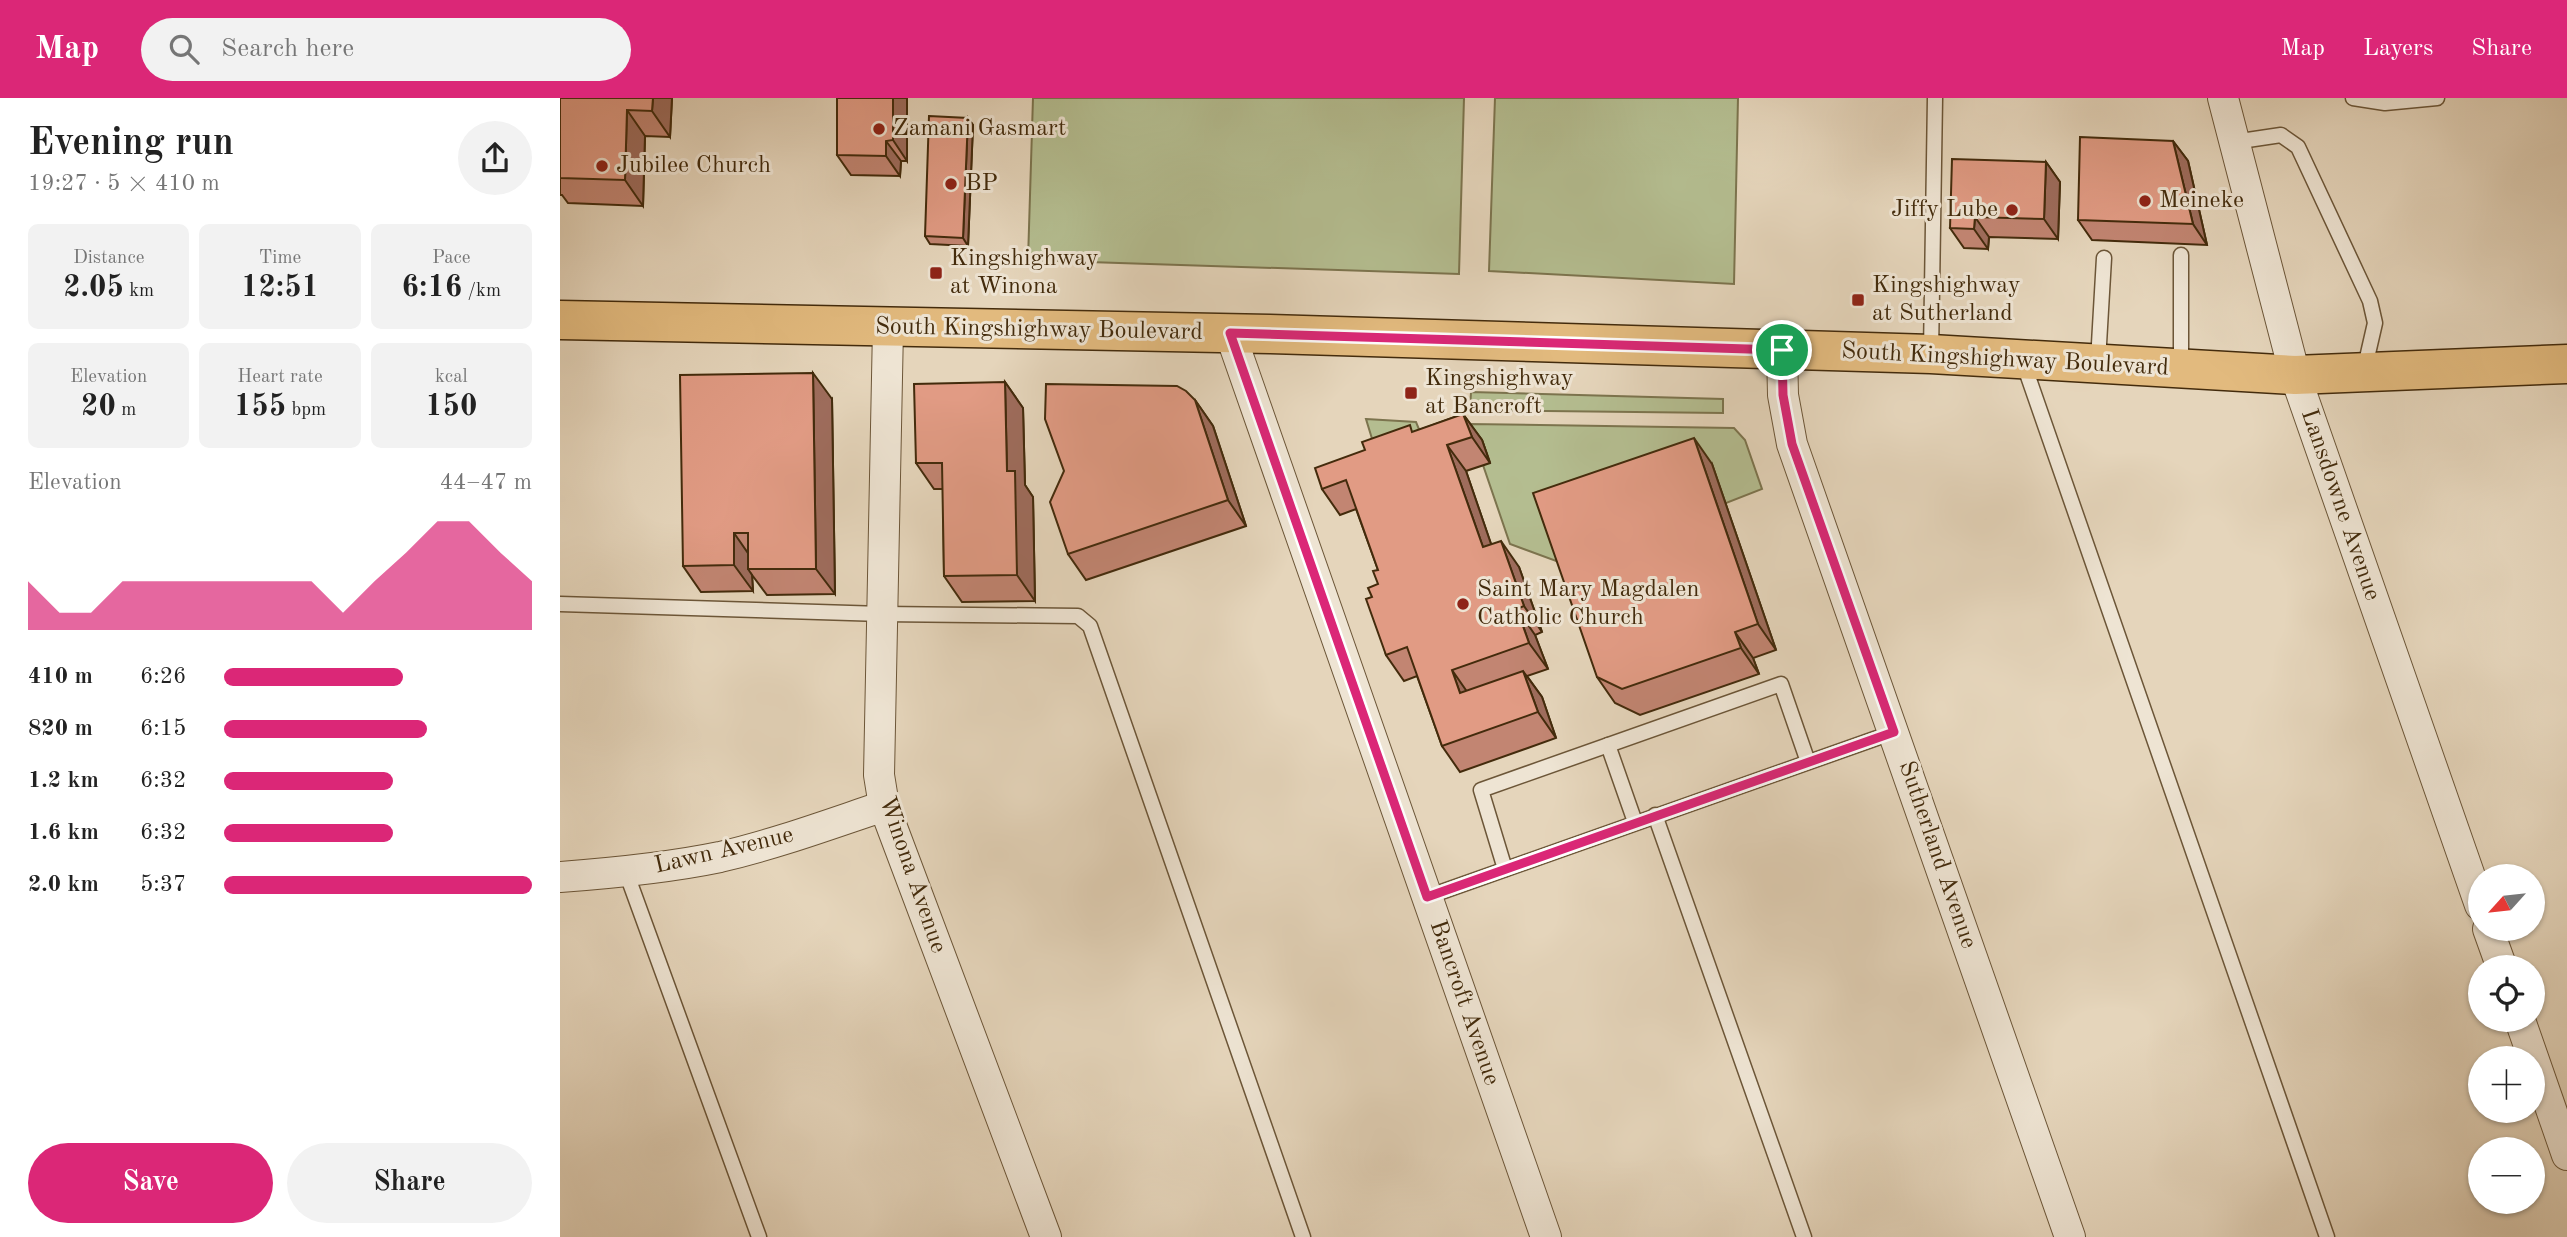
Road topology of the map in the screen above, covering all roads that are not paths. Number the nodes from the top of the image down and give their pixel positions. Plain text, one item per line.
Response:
1 (1935, 98) edge
2 (2222, 98) edge
3 (2353, 98) edge
4 (2437, 98) edge
5 (2234, 142) junction
6 (2181, 255) dead end
7 (2104, 258) dead end
8 (560, 320) edge
9 (888, 328) junction
10 (1230, 333) junction
11 (1782, 350) junction
12 (1931, 355) junction
13 (2021, 357) junction
14 (2098, 362) junction
15 (2566, 366) edge
16 (2181, 368) junction
17 (2364, 372) junction
18 (2295, 375) junction
19 (560, 604) edge
20 (882, 614) junction
21 (1894, 732) junction
22 (1608, 745) junction
23 (1808, 762) junction
24 (884, 806) junction
25 (1655, 815) junction
26 (1635, 822) junction
27 (1505, 869) junction
28 (2468, 871) edge
29 (626, 872) junction
30 (560, 877) edge
31 (1427, 897) junction
32 (2524, 1032) edge
33 (2567, 1155) edge
34 (759, 1237) edge
35 (1046, 1237) edge
36 (1303, 1237) edge
37 (1546, 1237) edge
38 (1804, 1237) edge
39 (2070, 1237) edge
40 (2328, 1237) edge

1 - 12 lane
2 - 5 street, Lansdowne Avenue
3 - 4 lane
5 - 17 lane
5 - 18 street, Lansdowne Avenue
6 - 16 lane
7 - 14 lane
8 - 9 main road, South Kingshighway Boulevard
9 - 10 main road, South Kingshighway Boulevard
9 - 20 street, Winona Avenue
10 - 11 main road, South Kingshighway Boulevard
10 - 31 street, Bancroft Avenue
11 - 12 main road, South Kingshighway Boulevard
11 - 21 street, Sutherland Avenue
12 - 13 main road, South Kingshighway Boulevard
13 - 14 main road, South Kingshighway Boulevard
13 - 40 lane
14 - 16 main road, South Kingshighway Boulevard
15 - 17 main road, South Kingshighway Boulevard
16 - 18 main road, South Kingshighway Boulevard
17 - 18 main road, South Kingshighway Boulevard
18 - 28 street, Lansdowne Avenue
19 - 20 lane
20 - 24 street, Winona Avenue
20 - 36 lane
21 - 23 lane
21 - 39 street, Sutherland Avenue
22 - 23 lane
22 - 26 lane
22 - 27 lane
23 - 25 lane
24 - 29 street, Lawn Avenue
24 - 35 street, Winona Avenue
25 - 26 lane
25 - 38 lane
26 - 27 lane
27 - 31 lane
29 - 30 street, Lawn Avenue
29 - 34 lane
31 - 37 street, Bancroft Avenue
32 - 33 street

